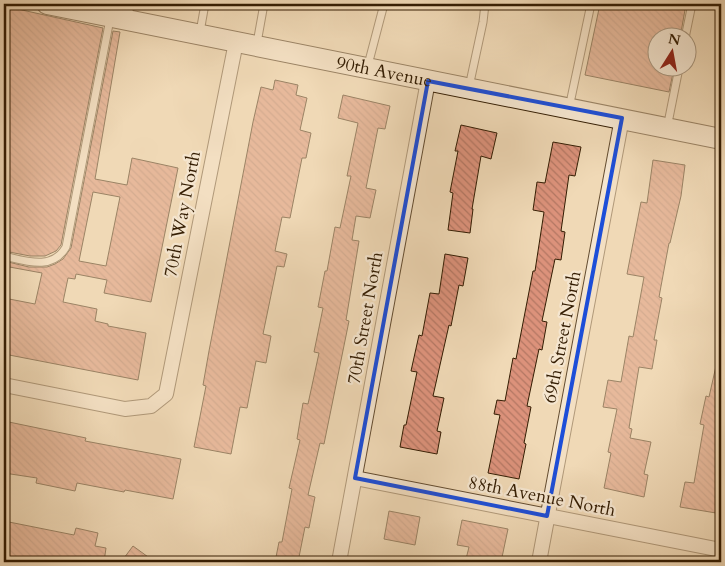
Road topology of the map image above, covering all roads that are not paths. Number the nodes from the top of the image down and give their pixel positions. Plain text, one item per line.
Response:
1 (47, 4) edge
2 (205, 4) edge
3 (264, 4) edge
4 (384, 4) edge
5 (485, 4) edge
6 (591, 4) edge
7 (692, 4) edge
8 (123, 13) edge
9 (687, 28) edge
10 (199, 35) junction
11 (236, 42) junction
12 (257, 46) junction
13 (367, 68) junction
14 (677, 78) edge
15 (428, 81) junction
16 (468, 88) junction
17 (569, 108) junction
18 (622, 118) junction
19 (667, 128) junction
20 (721, 139) edge
21 (4, 256) edge
22 (4, 386) edge
23 (355, 478) junction
24 (547, 516) junction
25 (721, 550) edge
26 (339, 562) edge
27 (539, 562) edge

1 - 8 street, 90th Avenue
2 - 10 lane
3 - 12 lane
4 - 13 lane
5 - 16 lane
6 - 17 lane
7 - 9 lane
8 - 10 street, 90th Avenue
8 - 21 lane
10 - 11 street, 90th Avenue
11 - 12 street, 90th Avenue
11 - 22 street, 70th Way North
12 - 13 street, 90th Avenue
13 - 15 street, 90th Avenue
14 - 19 lane
15 - 16 street, 90th Avenue
15 - 23 street, 70th Street North
16 - 17 street, 90th Avenue
17 - 18 street, 90th Avenue
18 - 19 street, 90th Avenue
18 - 24 street, 69th Street North
19 - 20 street, 90th Avenue
23 - 24 street, 88th Avenue North
23 - 26 street, 70th Street North
24 - 25 street, 88th Avenue North
24 - 27 street, 69th Street North

